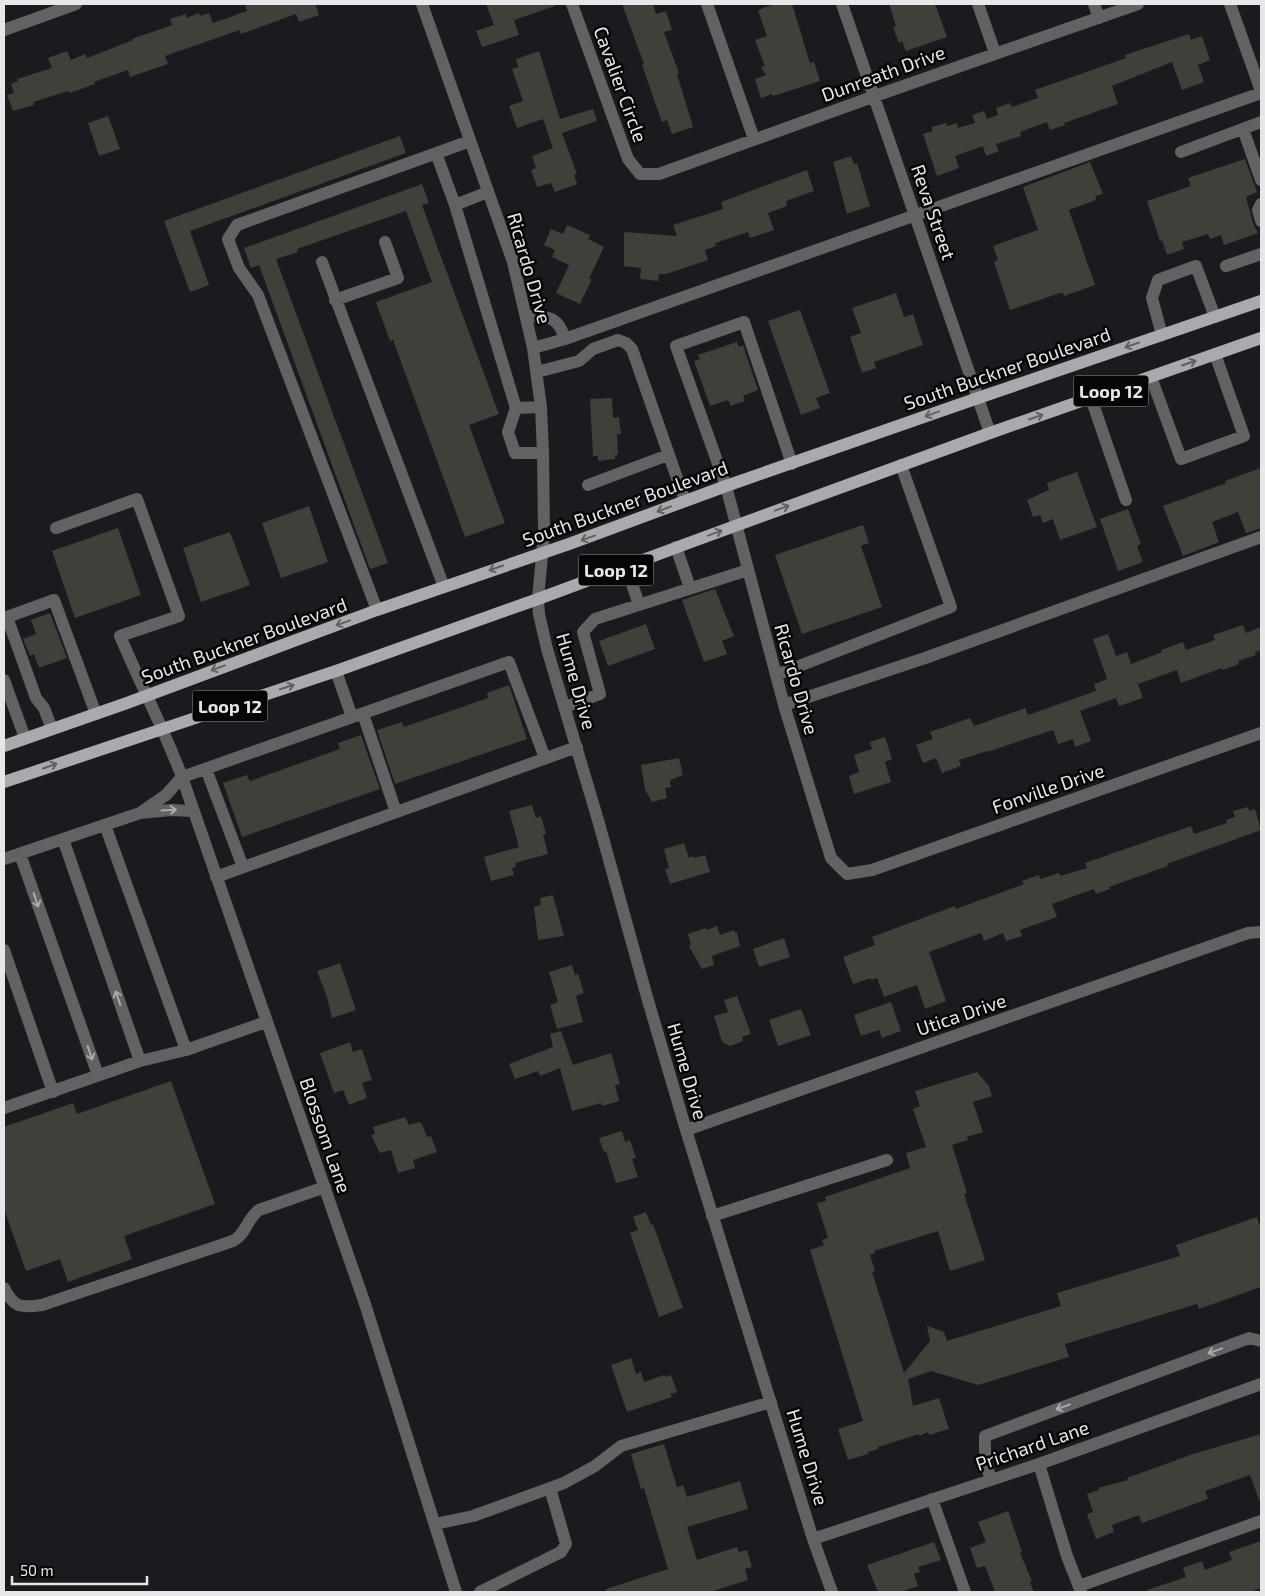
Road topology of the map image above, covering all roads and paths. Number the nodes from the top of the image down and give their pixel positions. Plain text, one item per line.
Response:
1 (76, 4) edge
2 (422, 4) edge
3 (572, 4) edge
4 (707, 4) edge
5 (842, 4) edge
6 (978, 4) edge
7 (1094, 4) edge
8 (1138, 4) edge
9 (1230, 4) edge
10 (1099, 18) junction
11 (4, 30) edge
12 (995, 53) junction
13 (1261, 92) edge
14 (874, 96) junction
15 (1261, 122) edge
16 (1243, 129) junction
17 (754, 140) junction
18 (470, 141) junction
19 (1181, 152) dead end
20 (436, 153) junction
21 (640, 174) joint
22 (1261, 180) edge
23 (488, 192) junction
24 (1261, 204) edge
25 (455, 205) junction
26 (916, 216) junction
27 (1261, 221) edge
28 (385, 242) dead end
29 (1261, 254) edge
30 (322, 262) dead end
31 (1226, 266) dead end
32 (335, 300) junction
33 (1261, 301) edge
34 (526, 316) junction
35 (1215, 317) junction
36 (1162, 335) junction
37 (1261, 338) edge
38 (565, 339) junction
39 (533, 348) junction
40 (1215, 354) junction
41 (537, 372) junction
42 (1151, 377) junction
43 (978, 398) junction
44 (1091, 398) junction
45 (541, 407) junction
46 (516, 408) junction
47 (990, 433) junction
48 (543, 453) junction
49 (668, 455) junction
50 (792, 464) junction
51 (901, 465) junction
52 (588, 485) dead end
53 (726, 486) junction
54 (1126, 500) dead end
55 (685, 502) junction
56 (736, 525) junction
57 (56, 528) dead end
58 (1261, 537) edge
59 (676, 547) junction
60 (542, 553) junction
61 (626, 566) junction
62 (748, 570) junction
63 (444, 587) junction
64 (690, 588) junction
65 (538, 599) junction
66 (639, 605) junction
67 (377, 610) junction
68 (336, 671) junction
69 (776, 675) junction
70 (4, 680) edge
71 (147, 695) junction
72 (784, 705) junction
73 (565, 707) junction
74 (96, 714) junction
75 (358, 716) junction
76 (162, 728) junction
77 (52, 729) junction
78 (1261, 733) edge
79 (25, 738) junction
80 (4, 746) edge
81 (576, 747) junction
82 (546, 758) junction
83 (206, 769) junction
84 (182, 777) junction
85 (4, 782) edge
86 (193, 811) junction
87 (396, 812) junction
88 (140, 813) junction
89 (105, 825) junction
90 (63, 839) junction
91 (20, 854) junction
92 (4, 859) edge
93 (243, 867) junction
94 (847, 874) joint
95 (216, 877) junction
96 (1261, 932) edge
97 (4, 950) edge
98 (266, 1022) junction
99 (186, 1050) junction
100 (140, 1061) junction
101 (98, 1075) junction
102 (54, 1092) junction
103 (4, 1108) edge
104 (686, 1130) junction
105 (887, 1160) dead end
106 (326, 1188) junction
107 (712, 1216) junction
108 (4, 1288) edge
109 (1261, 1341) edge
110 (1261, 1384) edge
111 (770, 1402) junction
112 (1039, 1464) junction
113 (990, 1480) junction
114 (550, 1488) junction
115 (932, 1499) junction
116 (1261, 1521) edge
117 (435, 1524) junction
118 (814, 1538) junction
119 (1080, 1589) edge
120 (456, 1592) edge
121 (480, 1592) edge
122 (832, 1592) edge
123 (965, 1592) edge

1 - 11 street
2 - 18 street, Ricardo Drive
3 - 21 street, Cavalier Circle
4 - 17 street
5 - 14 street, Reva Street
6 - 12 street
7 - 10 street
8 - 10 street, Dunreath Drive
9 - 13 street
10 - 12 street, Dunreath Drive
12 - 14 street, Dunreath Drive
13 - 26 street
14 - 17 street, Dunreath Drive
14 - 26 street, Reva Street
15 - 16 street
16 - 19 street
16 - 22 street
17 - 21 street, Dunreath Drive
18 - 20 street
18 - 23 street, Ricardo Drive
20 - 25 street
20 - 67 street
23 - 25 street
23 - 34 street, Ricardo Drive
24 - 27 street
25 - 46 street
26 - 38 street
26 - 43 street, Reva Street
28 - 32 street
29 - 31 street
30 - 32 street
32 - 63 street
33 - 35 main road, South Buckner Boulevard / Loop 12
34 - 38 street
34 - 39 street, Ricardo Drive
35 - 36 main road, South Buckner Boulevard / Loop 12
35 - 36 street
36 -> 43 main road, South Buckner Boulevard / Loop 12
37 - 40 main road, Loop 12
38 - 39 street
39 - 41 street, Ricardo Drive
42 -> 40 main road, Loop 12
40 - 42 street
41 - 45 street, Ricardo Drive
41 - 49 street
42 - 44 main road, Loop 12
43 - 47 street, Reva Street
43 -> 50 main road, South Buckner Boulevard / Loop 12
47 -> 44 main road, Loop 12
44 - 54 street
45 - 46 street
45 - 48 street, Ricardo Drive
46 - 48 street
47 - 51 main road, Loop 12
48 - 60 street, Ricardo Drive
49 - 52 street
49 - 55 street
50 - 53 main road, South Buckner Boulevard / Loop 12
50 - 53 street, Ricardo Drive
56 -> 51 main road, Loop 12
51 - 69 street
53 - 55 main road, South Buckner Boulevard / Loop 12
53 - 56 street, Ricardo Drive
55 -> 60 main road, South Buckner Boulevard / Loop 12
59 -> 56 main road, Loop 12
56 - 62 street, Ricardo Drive
57 - 71 street, Blossom Lane
58 - 72 street
59 - 61 main road, Loop 12
59 - 64 street
60 -> 63 main road, South Buckner Boulevard / Loop 12
60 - 65 street, Hume Drive
61 - 65 main road, Loop 12
61 - 66 street
62 - 64 street
62 - 69 street, Ricardo Drive
63 - 67 main road, South Buckner Boulevard / Loop 12
64 - 66 street
65 - 68 main road, Loop 12
65 - 73 street, Hume Drive
66 - 73 street
67 -> 71 main road, South Buckner Boulevard / Loop 12
68 - 75 street
76 -> 68 main road, Loop 12
69 - 72 street, Ricardo Drive
70 - 79 street
71 - 74 main road, South Buckner Boulevard / Loop 12
71 - 76 street, Blossom Lane
72 - 94 street, Ricardo Drive
73 - 81 street, Hume Drive
74 - 77 main road, South Buckner Boulevard / Loop 12
74 - 77 street
75 - 82 street
75 - 83 street
75 - 87 street
76 - 84 street, Blossom Lane
85 -> 76 main road, Loop 12
77 - 79 main road, South Buckner Boulevard / Loop 12
78 - 94 street, Fonville Drive
79 - 80 main road, South Buckner Boulevard / Loop 12
81 - 82 street
81 - 104 street, Hume Drive
82 - 87 street
83 - 84 street
83 - 93 street
84 - 86 street, Blossom Lane
84 - 88 street
88 -> 86 street
86 - 95 street, Blossom Lane
87 - 93 street
88 - 89 street
89 - 90 street
89 - 99 street
90 - 91 street
100 -> 90 street
91 - 92 street
91 -> 101 street
93 - 95 street
95 - 98 street, Blossom Lane
96 - 104 street, Utica Drive
97 - 102 street
98 - 99 street
98 - 106 street, Blossom Lane
99 - 100 street
100 - 101 street
101 - 102 street
102 - 103 street
104 - 107 street, Hume Drive
105 - 107 street
106 - 108 street
106 - 117 street, Blossom Lane
107 - 111 street, Hume Drive
109 -> 113 street
110 - 112 street, Prichard Lane
111 - 114 street
111 - 118 street, Hume Drive
112 - 113 street, Prichard Lane
112 - 119 street
113 - 115 street, Prichard Lane
114 - 117 street
114 - 121 street
115 - 118 street, Prichard Lane
115 - 123 street
116 - 119 street
117 - 120 street, Blossom Lane
118 - 122 street, Hume Drive

